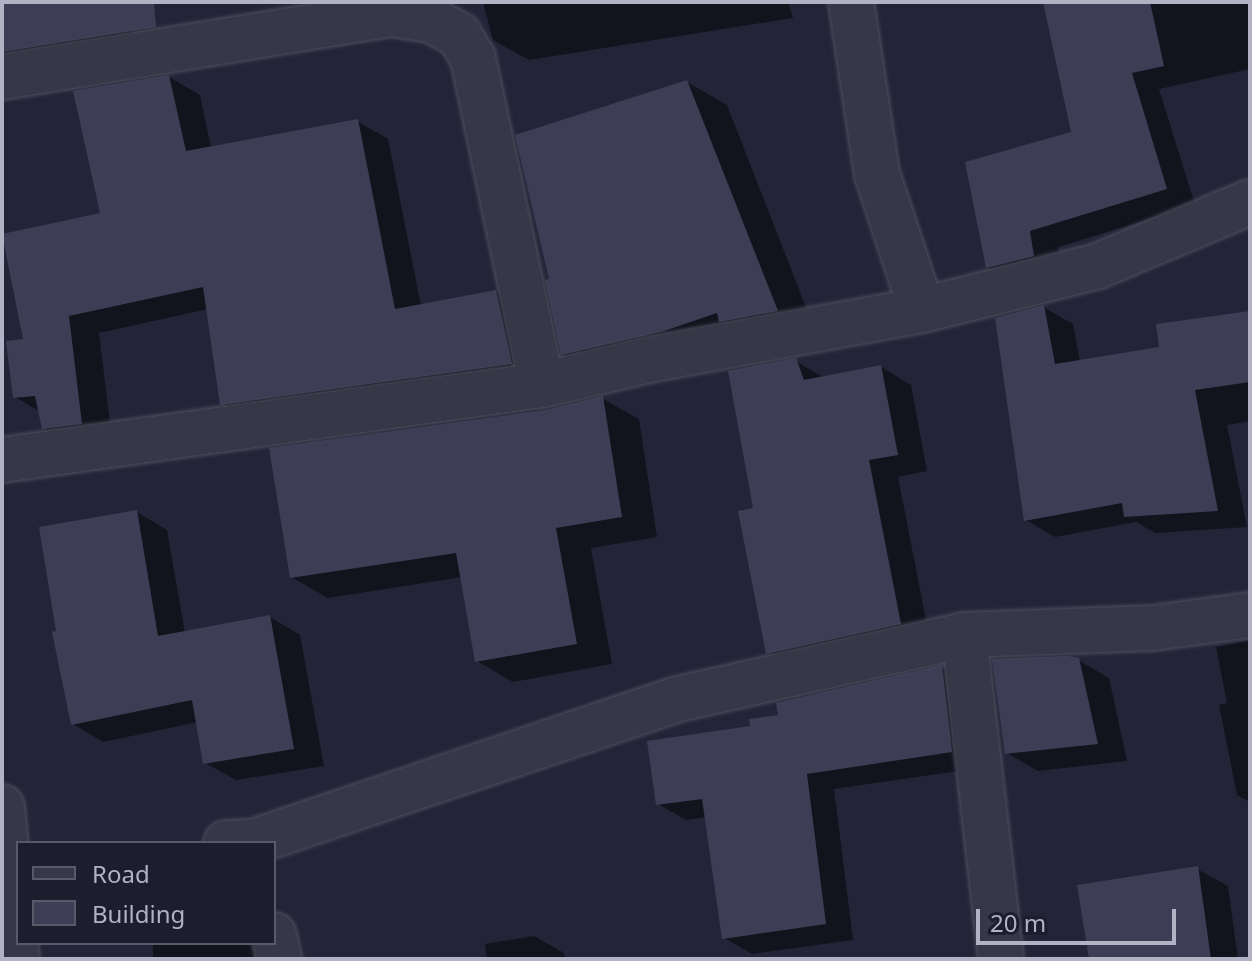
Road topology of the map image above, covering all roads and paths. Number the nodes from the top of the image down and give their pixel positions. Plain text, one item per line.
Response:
1 (851, 2) edge
2 (2, 77) edge
3 (1250, 202) edge
4 (922, 310) junction
5 (542, 385) junction
6 (2, 460) edge
7 (1250, 615) edge
8 (964, 635) junction
9 (2, 807) edge
10 (259, 841) edge
11 (10, 850) edge
12 (16, 943) edge
13 (1001, 959) edge

1 - 4 street
2 - 5 street
3 - 4 street
4 - 5 street
5 - 6 street
7 - 8 street
8 - 10 street
8 - 13 street
9 - 11 street
11 - 12 street

